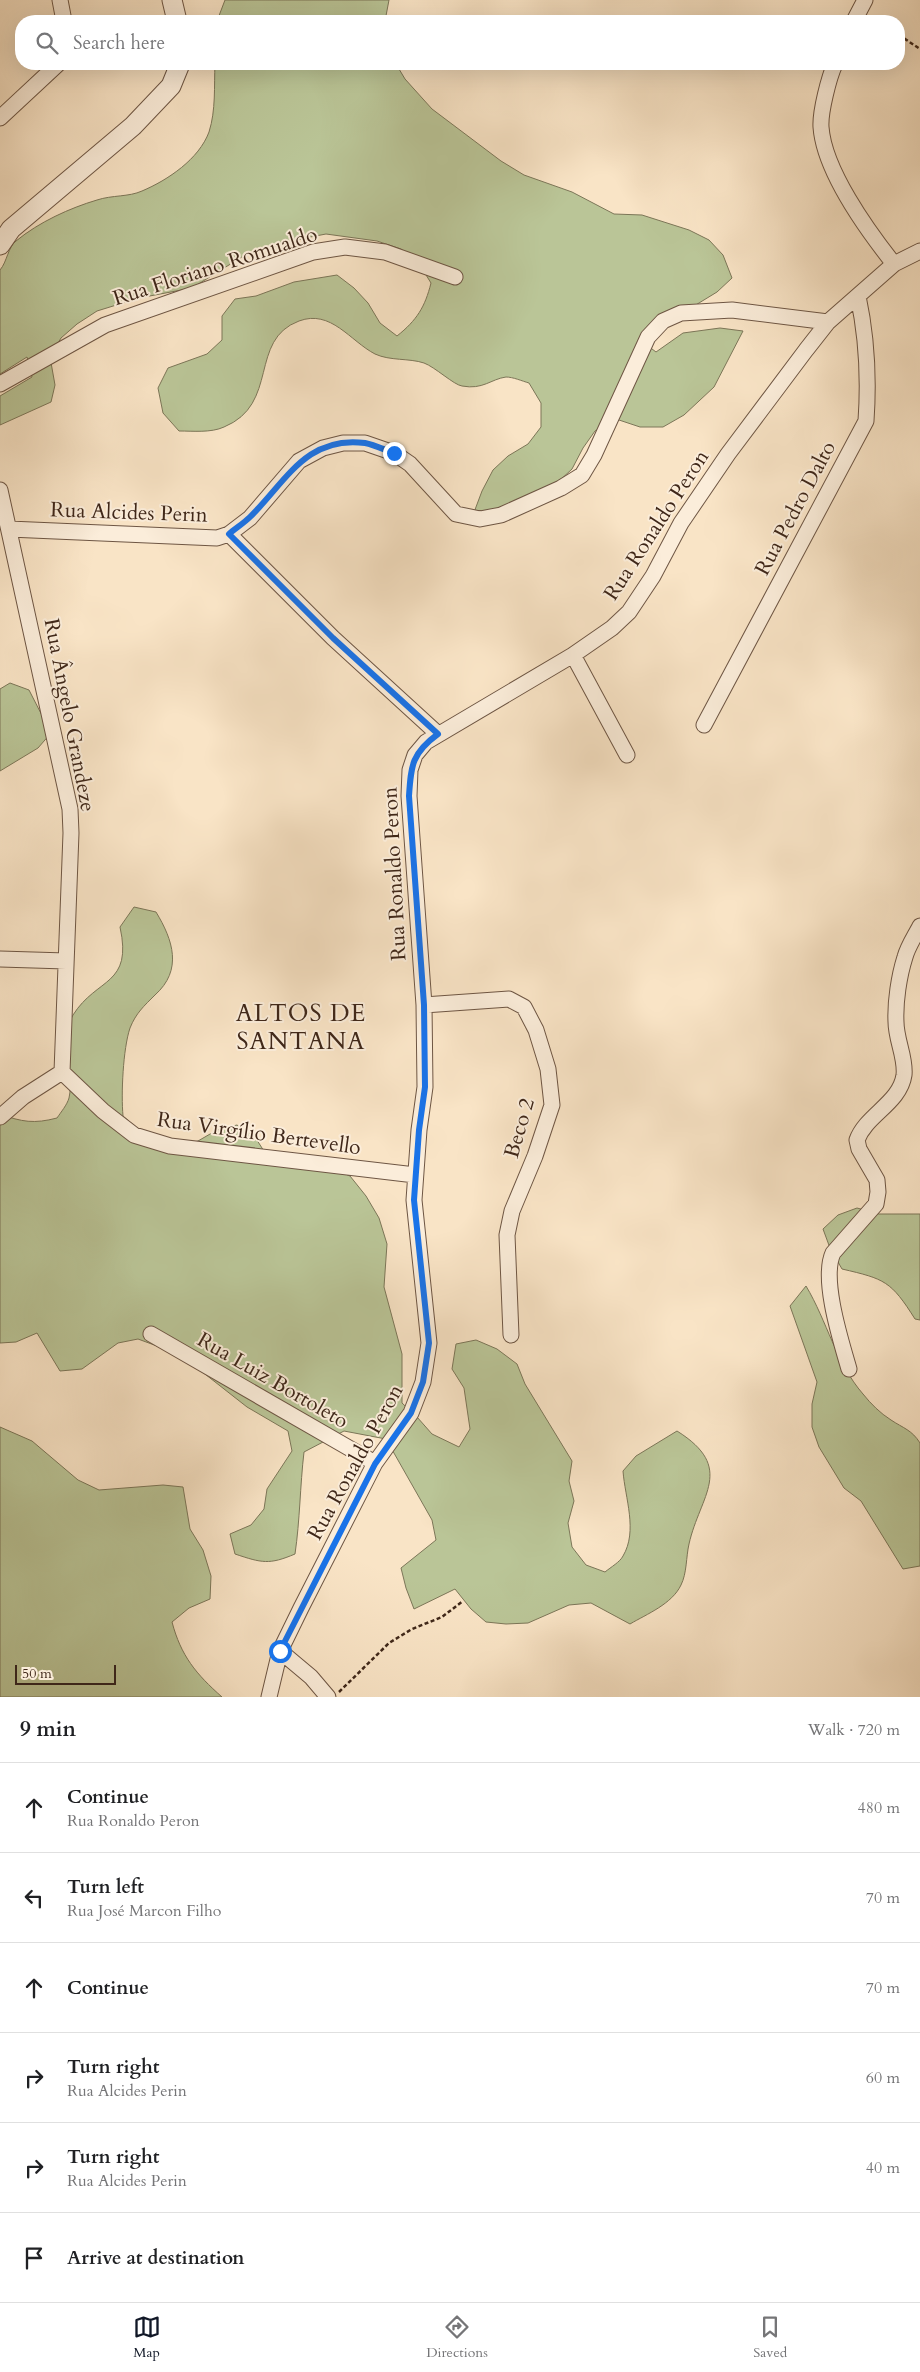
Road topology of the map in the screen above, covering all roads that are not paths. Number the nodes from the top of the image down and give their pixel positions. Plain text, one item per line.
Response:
1 (60, 0) edge
2 (172, 0) edge
3 (865, 0) edge
4 (63, 15) edge
5 (175, 15) edge
6 (857, 15) edge
7 (52, 70) edge
8 (178, 70) edge
9 (832, 70) edge
10 (0, 118) edge
11 (0, 244) edge
12 (920, 251) edge
13 (894, 264) junction
14 (455, 277) dead end
15 (858, 296) junction
16 (828, 322) junction
17 (0, 384) edge
18 (0, 490) edge
19 (9, 529) junction
20 (229, 534) junction
21 (573, 655) junction
22 (704, 725) dead end
23 (438, 734) junction
24 (627, 755) dead end
25 (920, 926) edge
26 (0, 959) edge
27 (66, 961) junction
28 (424, 1005) junction
29 (62, 1072) junction
30 (0, 1117) edge
31 (415, 1175) junction
32 (151, 1334) dead end
33 (511, 1336) dead end
34 (849, 1370) dead end
35 (375, 1464) junction
36 (280, 1651) junction
37 (269, 1697) edge
38 (328, 1697) edge

1 - 4 street
2 - 5 street
3 - 6 street
7 - 10 street
8 - 11 street
9 - 13 street
12 - 13 street, Rua Ronaldo Peron
13 - 15 street, Rua Ronaldo Peron
14 - 17 street, Rua Floriano Romualdo
15 - 16 street, Rua Ronaldo Peron
15 - 22 street, Rua Pedro Dalto
16 - 20 street, Rua Alcides Perin
16 - 21 street, Rua Ronaldo Peron
18 - 19 street, Rua Ângelo Grandeze
19 - 20 street, Rua Alcides Perin
19 - 27 street, Rua Ângelo Grandeze
20 - 23 street
21 - 23 street, Rua Ronaldo Peron
21 - 24 street
23 - 28 street, Rua Ronaldo Peron
25 - 34 street
26 - 27 street
27 - 29 street, Rua Ângelo Grandeze
28 - 31 street, Rua Ronaldo Peron
28 - 33 street, Beco 2
29 - 30 street
29 - 31 street, Rua Virgílio Bertevello
31 - 35 street, Rua Ronaldo Peron
32 - 35 street, Rua Luiz Bortoleto
35 - 36 street, Rua Ronaldo Peron
36 - 37 street, Rua Ronaldo Peron
36 - 38 street

